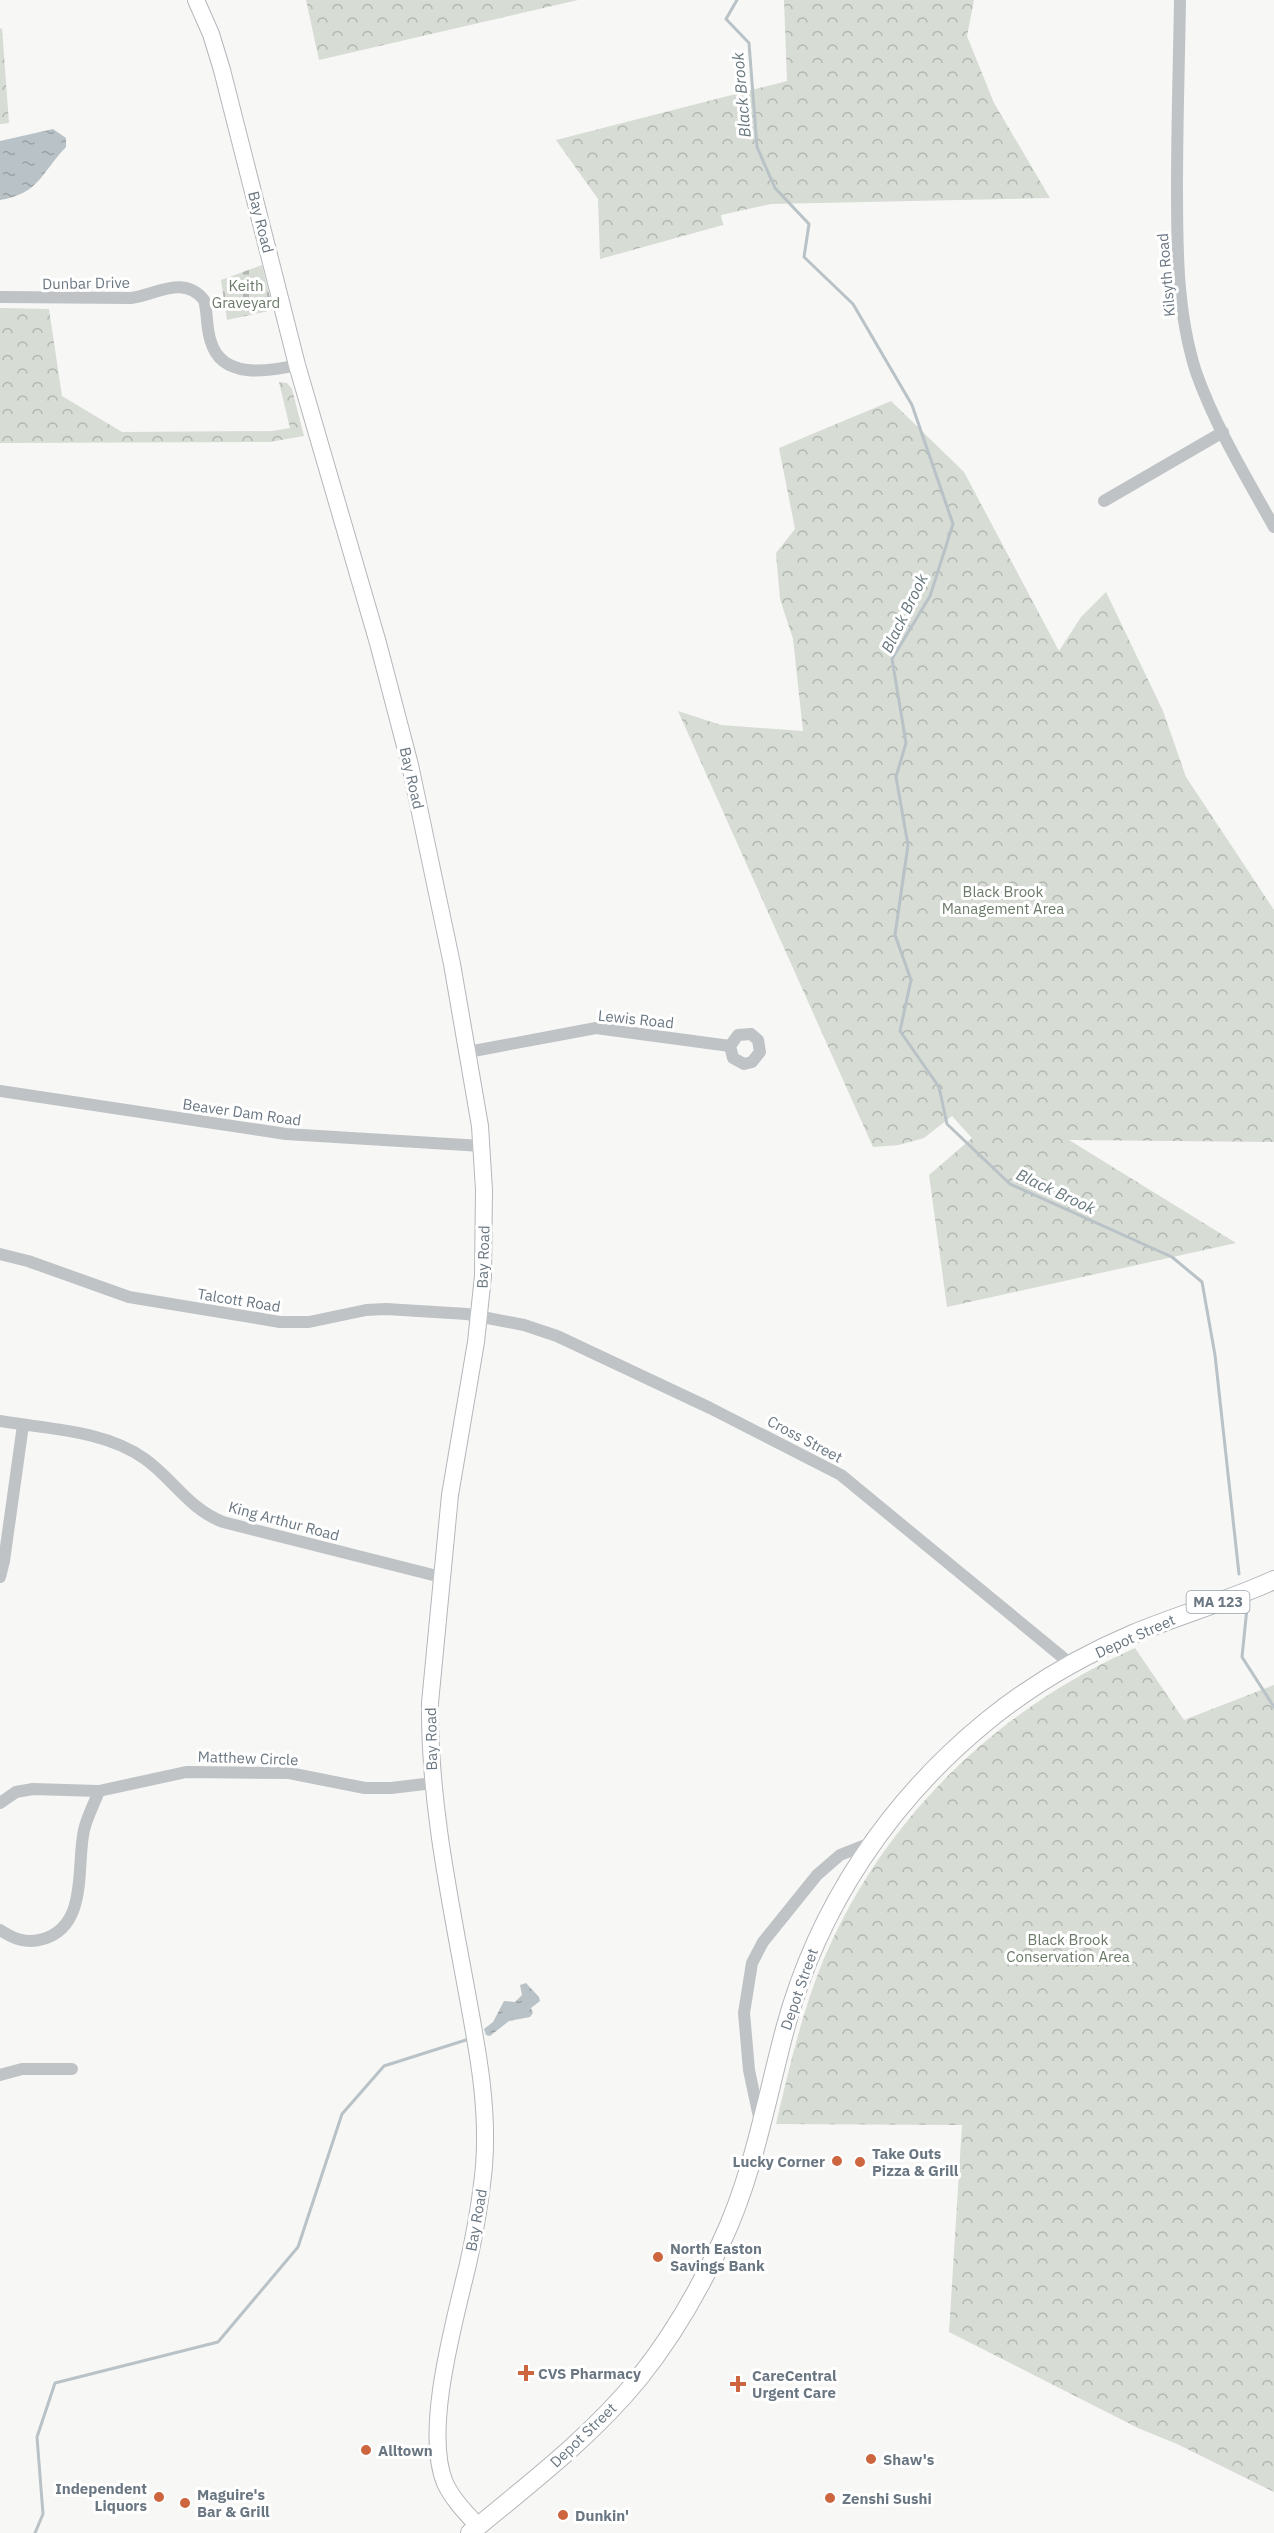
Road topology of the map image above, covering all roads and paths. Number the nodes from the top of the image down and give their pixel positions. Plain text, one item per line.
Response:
1 (196, 0) edge
2 (1180, 0) edge
3 (0, 297) edge
4 (297, 365) junction
5 (1223, 432) junction
6 (1104, 501) dead end
7 (1274, 527) edge
8 (730, 1046) dead end
9 (468, 1052) junction
10 (0, 1091) edge
11 (482, 1146) junction
12 (0, 1254) edge
13 (480, 1316) junction
14 (0, 1421) edge
15 (23, 1425) junction
16 (0, 1577) edge
17 (441, 1577) junction
18 (1274, 1580) edge
19 (1072, 1665) junction
20 (433, 1783) junction
21 (99, 1791) junction
22 (0, 1803) edge
23 (874, 1842) junction
24 (0, 1930) edge
25 (72, 2069) dead end
26 (0, 2075) edge
27 (761, 2123) junction
28 (474, 2530) edge

1 - 4 main road, Bay Road
2 - 5 street, Kilsyth Road
3 - 4 street, Dunbar Drive
4 - 9 main road, Bay Road
5 - 6 street
5 - 7 street, Kilsyth Road
8 - 9 street, Lewis Road
9 - 11 main road, Bay Road
10 - 11 street, Beaver Dam Road
11 - 13 main road, Bay Road
12 - 13 street, Talcott Road
13 - 17 main road, Bay Road
13 - 19 street, Cross Street
14 - 15 street, King Arthur Road
15 - 16 street
15 - 17 street, King Arthur Road
17 - 20 main road, Bay Road
18 - 19 highway, Depot Street / MA 123
19 - 23 highway, Depot Street / MA 123
20 - 21 street, Matthew Circle
20 - 28 main road, Bay Road
21 - 22 street, Matthew Circle
21 - 24 street
23 - 27 highway, Depot Street / MA 123
23 - 27 street
25 - 26 street
27 - 28 highway, Depot Street / MA 123

